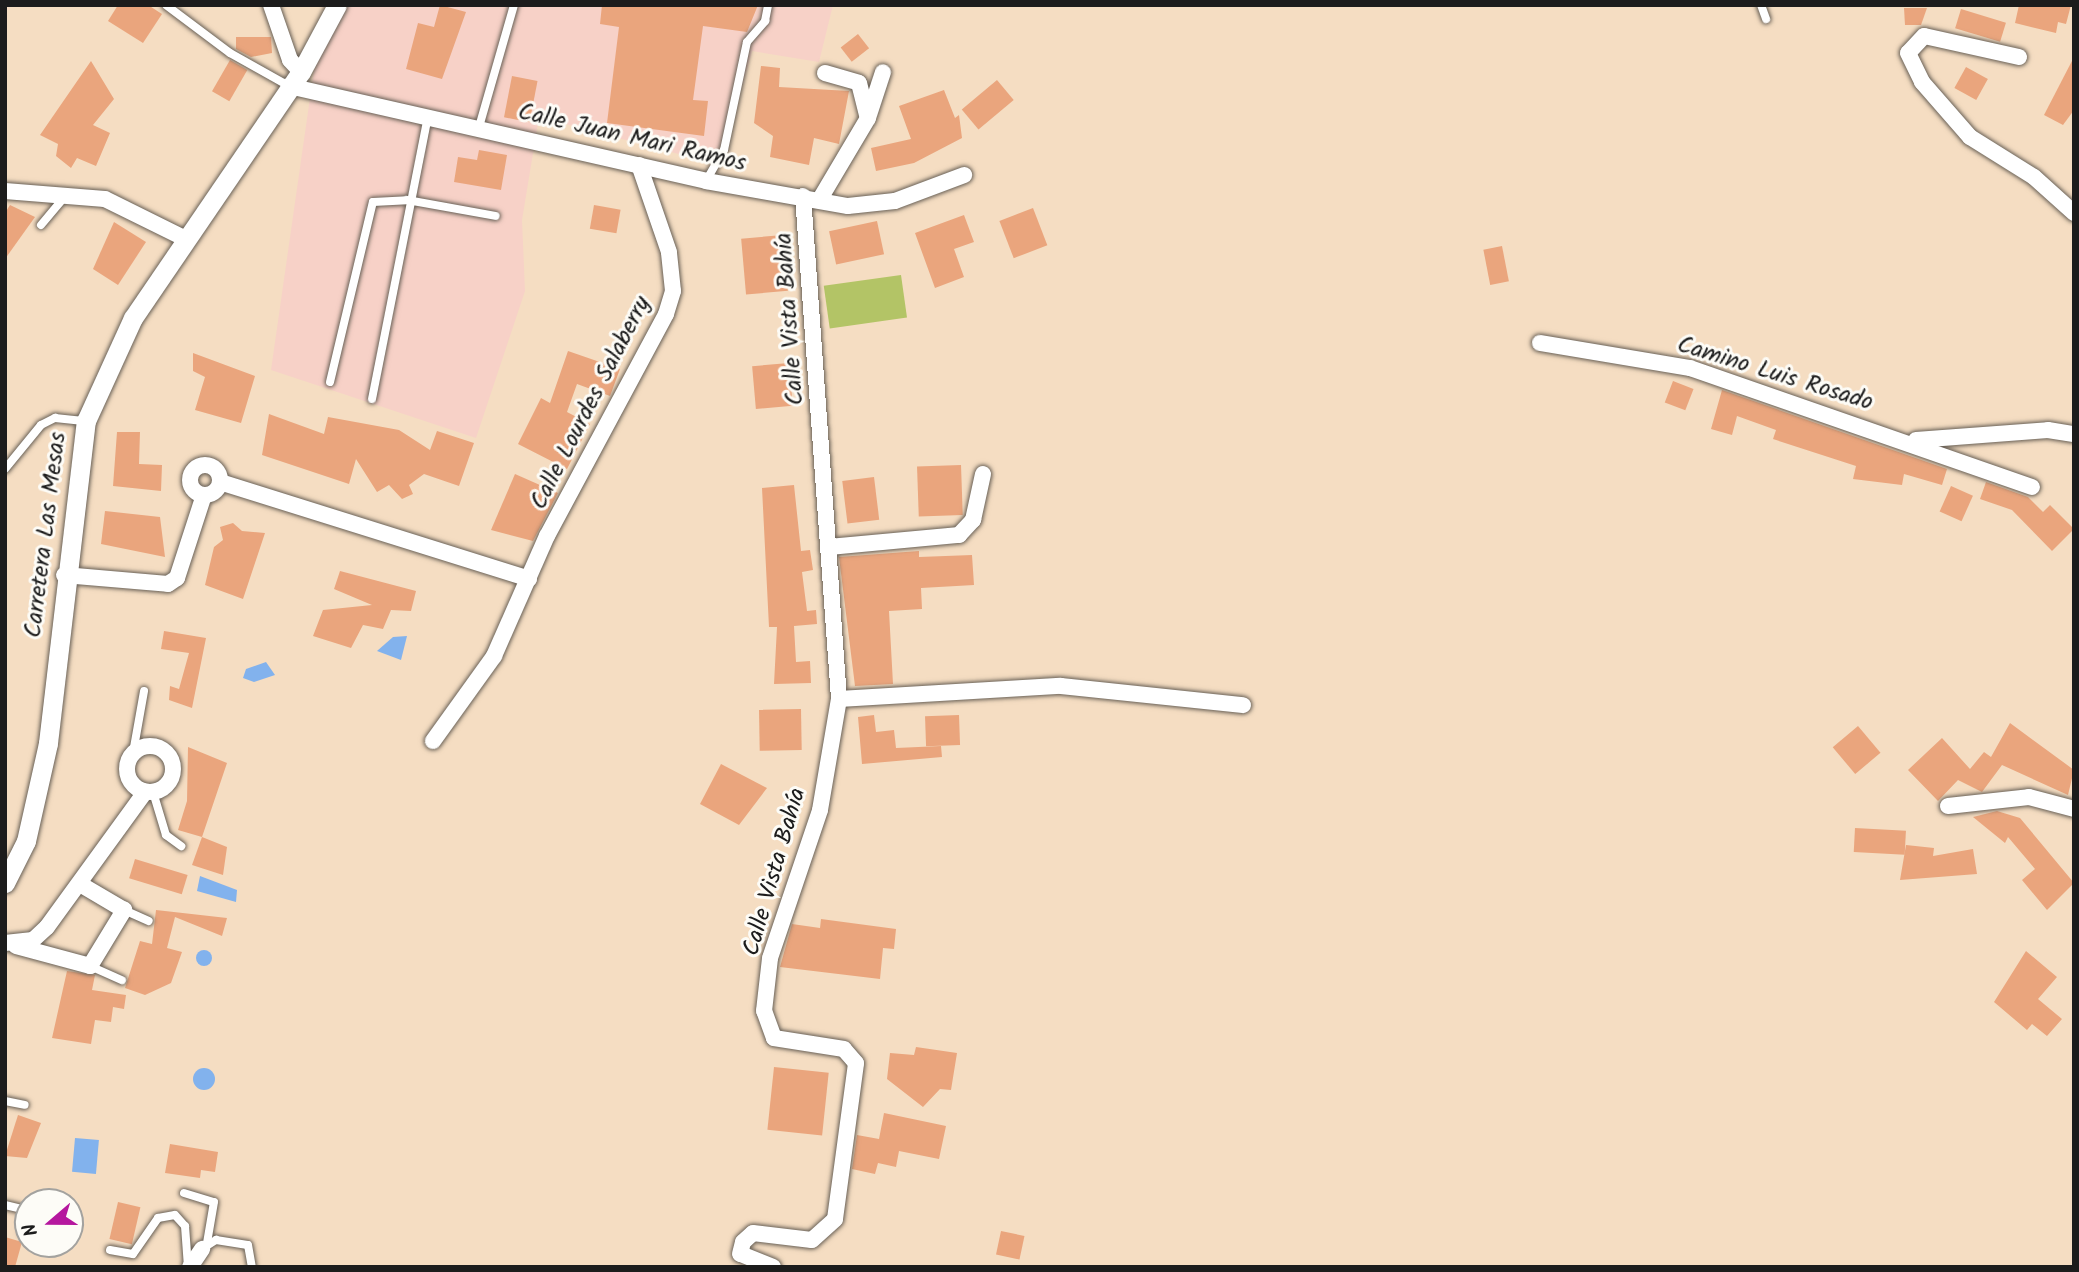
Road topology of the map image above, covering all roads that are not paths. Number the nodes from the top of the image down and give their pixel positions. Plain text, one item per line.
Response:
1 (166, 5) edge
2 (271, 5) edge
3 (337, 5) edge
4 (514, 5) edge
5 (768, 5) edge
6 (1761, 5) edge
7 (1766, 19) dead end
8 (2019, 57) dead end
9 (883, 72) dead end
10 (825, 74) dead end
11 (295, 79) junction
12 (428, 115) junction
13 (868, 118) junction
14 (479, 127) junction
15 (639, 165) junction
16 (964, 175) dead end
17 (706, 181) junction
18 (5, 191) edge
19 (69, 192) junction
20 (812, 198) junction
21 (407, 200) junction
22 (2074, 213) edge
23 (496, 216) dead end
24 (41, 225) dead end
25 (186, 239) junction
26 (1540, 343) dead end
27 (330, 382) dead end
28 (372, 398) dead end
29 (86, 421) junction
30 (2074, 434) edge
31 (1912, 441) junction
32 (5, 470) edge
33 (983, 474) dead end
34 (220, 482) junction
35 (2032, 487) dead end
36 (204, 495) junction
37 (829, 547) junction
38 (64, 575) junction
39 (529, 579) junction
40 (144, 691) dead end
41 (839, 699) junction
42 (1243, 705) dead end
43 (433, 741) dead end
44 (133, 753) junction
45 (149, 792) junction
46 (1948, 806) dead end
47 (2074, 809) edge
48 (181, 846) dead end
49 (5, 883) edge
50 (80, 884) junction
51 (124, 910) junction
52 (149, 921) dead end
53 (9, 944) edge
54 (90, 966) junction
55 (122, 980) dead end
56 (5, 1101) edge
57 (24, 1105) dead end
58 (184, 1193) dead end
59 (205, 1246) junction
60 (110, 1250) dead end
61 (189, 1267) edge
62 (252, 1267) edge
63 (773, 1267) edge

1 - 11 lane
2 - 11 street
3 - 11 street, Carretera Las Mesas
4 - 14 lane
5 - 17 lane
6 - 7 lane
8 - 22 street
9 - 13 street
10 - 13 street
11 - 12 street, Calle Juan Mari Ramos
11 - 25 street, Carretera Las Mesas
12 - 14 street, Calle Juan Mari Ramos
12 - 21 lane
13 - 20 street
14 - 15 street, Calle Juan Mari Ramos
15 - 17 street, Calle Juan Mari Ramos
15 - 39 street, Calle Lourdes Salaberry
16 - 20 street, Calle Juan Mari Ramos
17 - 20 street, Calle Juan Mari Ramos
18 - 19 street
19 - 24 lane
19 - 25 street
20 - 37 street, Calle Vista Bahía
21 - 23 lane
21 - 27 lane
21 - 28 lane
25 - 29 street, Carretera Las Mesas
26 - 31 street, Camino Luis Rosado
29 - 32 lane
29 - 38 street, Carretera Las Mesas
30 - 31 street, Camino Luis Rosado
31 - 35 street, Camino Luis Rosado
33 - 37 street
34 - 36 street
34 - 36 street
34 - 39 street
36 - 38 street
37 - 41 street, Calle Vista Bahía
38 - 49 street, Carretera Las Mesas
39 - 43 street, Calle Lourdes Salaberry
40 - 44 lane
41 - 42 street
41 - 63 street, Calle Vista Bahía
44 - 45 street
44 - 45 street
45 - 48 lane
45 - 50 street
46 - 47 street
50 - 51 street
50 - 53 street
51 - 52 lane
51 - 54 street
53 - 54 street
54 - 55 lane
56 - 57 lane
58 - 59 lane
59 - 61 street
59 - 62 lane
60 - 61 lane

